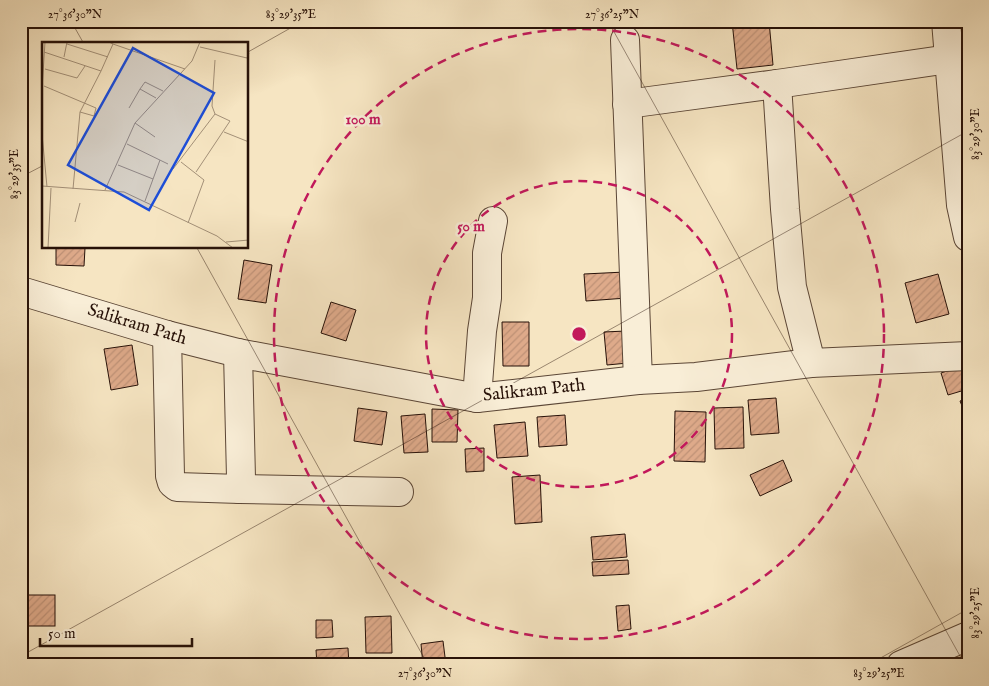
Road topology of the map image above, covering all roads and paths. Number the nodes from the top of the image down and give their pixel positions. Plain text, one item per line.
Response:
1 (946, 21) edge
2 (624, 40) dead end
3 (949, 59) junction
4 (777, 84) junction
5 (627, 104) junction
6 (493, 221) dead end
7 (968, 237) edge
8 (21, 291) edge
9 (168, 335) junction
10 (238, 354) junction
11 (968, 356) edge
12 (811, 363) junction
13 (638, 380) junction
14 (477, 398) junction
15 (240, 490) junction
16 (399, 492) dead end
17 (968, 636) edge
18 (901, 665) edge

1 - 3 street
2 - 5 street
3 - 4 street
3 - 7 street
4 - 5 street
4 - 12 street
5 - 13 street
6 - 14 street
8 - 9 street, Salikram Path
9 - 10 street, Salikram Path
9 - 15 street
10 - 14 street, Salikram Path
10 - 15 street
11 - 12 street, Salikram Path
12 - 13 street, Salikram Path
13 - 14 street, Salikram Path
15 - 16 street
17 - 18 street

